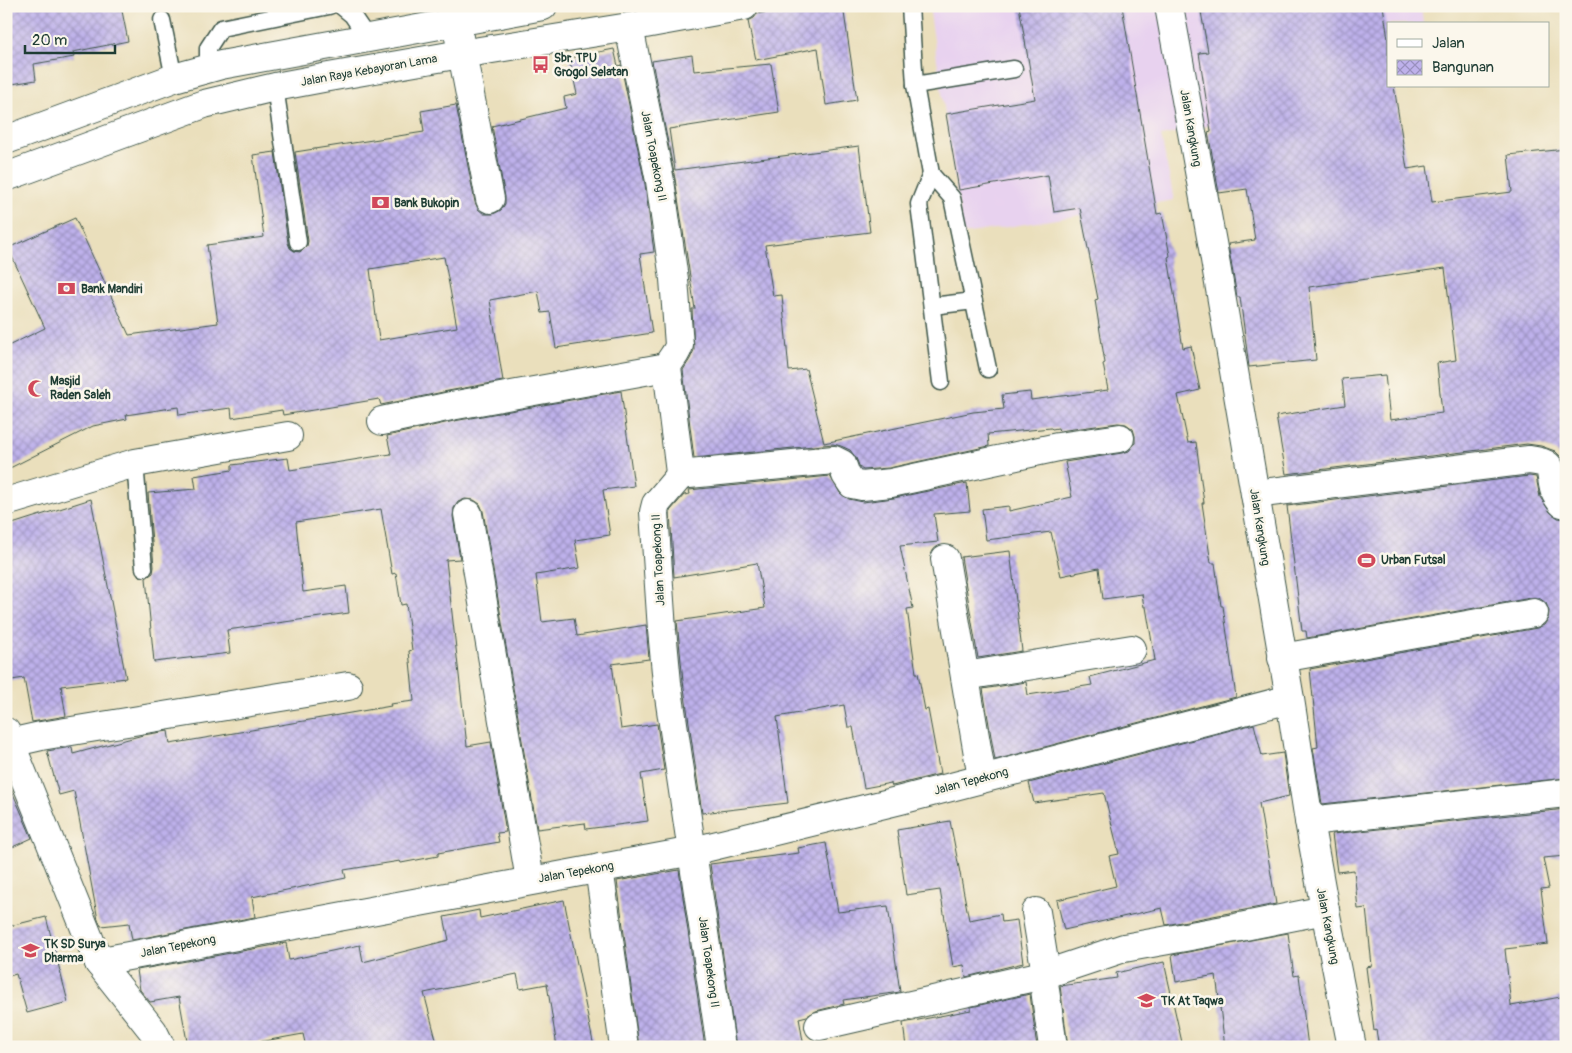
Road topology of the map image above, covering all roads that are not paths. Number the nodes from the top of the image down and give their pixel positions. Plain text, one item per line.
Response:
1 (329, 6) edge
2 (341, 6) edge
3 (543, 6) edge
4 (744, 6) edge
5 (910, 6) edge
6 (1169, 6) edge
7 (696, 11) edge
8 (454, 14) edge
9 (162, 20) dead end
10 (629, 27) junction
11 (367, 37) junction
12 (318, 46) junction
13 (461, 54) junction
14 (208, 68) junction
15 (1014, 69) dead end
16 (174, 78) junction
17 (323, 78) junction
18 (915, 85) junction
19 (275, 87) junction
20 (6, 140) edge
21 (931, 174) junction
22 (6, 177) edge
23 (490, 199) dead end
24 (298, 242) dead end
25 (974, 301) junction
26 (932, 306) junction
27 (667, 367) junction
28 (988, 368) dead end
29 (941, 382) dead end
30 (382, 421) dead end
31 (288, 436) dead end
32 (1120, 438) dead end
33 (135, 463) junction
34 (679, 476) junction
35 (1255, 494) junction
36 (6, 502) edge
37 (1566, 504) edge
38 (468, 514) dead end
39 (945, 559) dead end
40 (144, 568) dead end
41 (1534, 613) dead end
42 (1132, 649) dead end
43 (1282, 658) junction
44 (965, 676) junction
45 (348, 686) dead end
46 (1290, 699) junction
47 (8, 737) edge
48 (982, 778) junction
49 (1566, 793) edge
50 (1309, 821) junction
51 (693, 851) junction
52 (599, 868) junction
53 (530, 880) junction
54 (1325, 910) junction
55 (1036, 912) dead end
56 (100, 963) junction
57 (1045, 975) junction
58 (819, 1026) dead end
59 (161, 1047) edge
60 (624, 1047) edge
61 (721, 1047) edge
62 (1054, 1047) edge
63 (1352, 1047) edge

1 - 14 lane
2 - 11 lane
3 - 8 street
4 - 7 street, Jalan Raya Kebayoran Lama
5 - 18 lane
6 - 35 street, Jalan Kangkung
7 - 10 street, Jalan Raya Kebayoran Lama
8 - 11 street
8 - 13 street
9 - 16 lane
10 - 13 street, Jalan Raya Kebayoran Lama
10 - 27 street, Jalan Toapekong II
11 - 12 street
12 - 14 street
12 - 17 street
13 - 17 street, Jalan Raya Kebayoran Lama
13 - 23 street
14 - 16 street
15 - 18 lane
16 - 20 street
17 - 19 street, Jalan Raya Kebayoran Lama
18 - 21 lane
19 - 22 street, Jalan Raya Kebayoran Lama
19 - 24 lane
21 - 25 lane
21 - 26 lane
25 - 26 lane
25 - 28 lane
26 - 29 lane
27 - 30 street
27 - 34 street
31 - 33 street
32 - 34 street
33 - 36 street
33 - 40 lane
34 - 51 street, Jalan Toapekong II
35 - 37 street
35 - 43 street, Jalan Kangkung
38 - 53 street
39 - 44 street
41 - 43 street
42 - 44 street
43 - 46 street, Jalan Kangkung
44 - 48 street
45 - 47 street
46 - 48 street, Jalan Tepekong
46 - 50 street, Jalan Kangkung
47 - 56 street
48 - 51 street, Jalan Tepekong
49 - 50 street
50 - 54 street, Jalan Kangkung
51 - 52 street, Jalan Tepekong
51 - 61 street, Jalan Toapekong II
52 - 53 street, Jalan Tepekong
52 - 60 street
53 - 56 street, Jalan Tepekong
54 - 57 street
54 - 63 street, Jalan Kangkung
55 - 57 street
56 - 59 street
57 - 58 street
57 - 62 street

